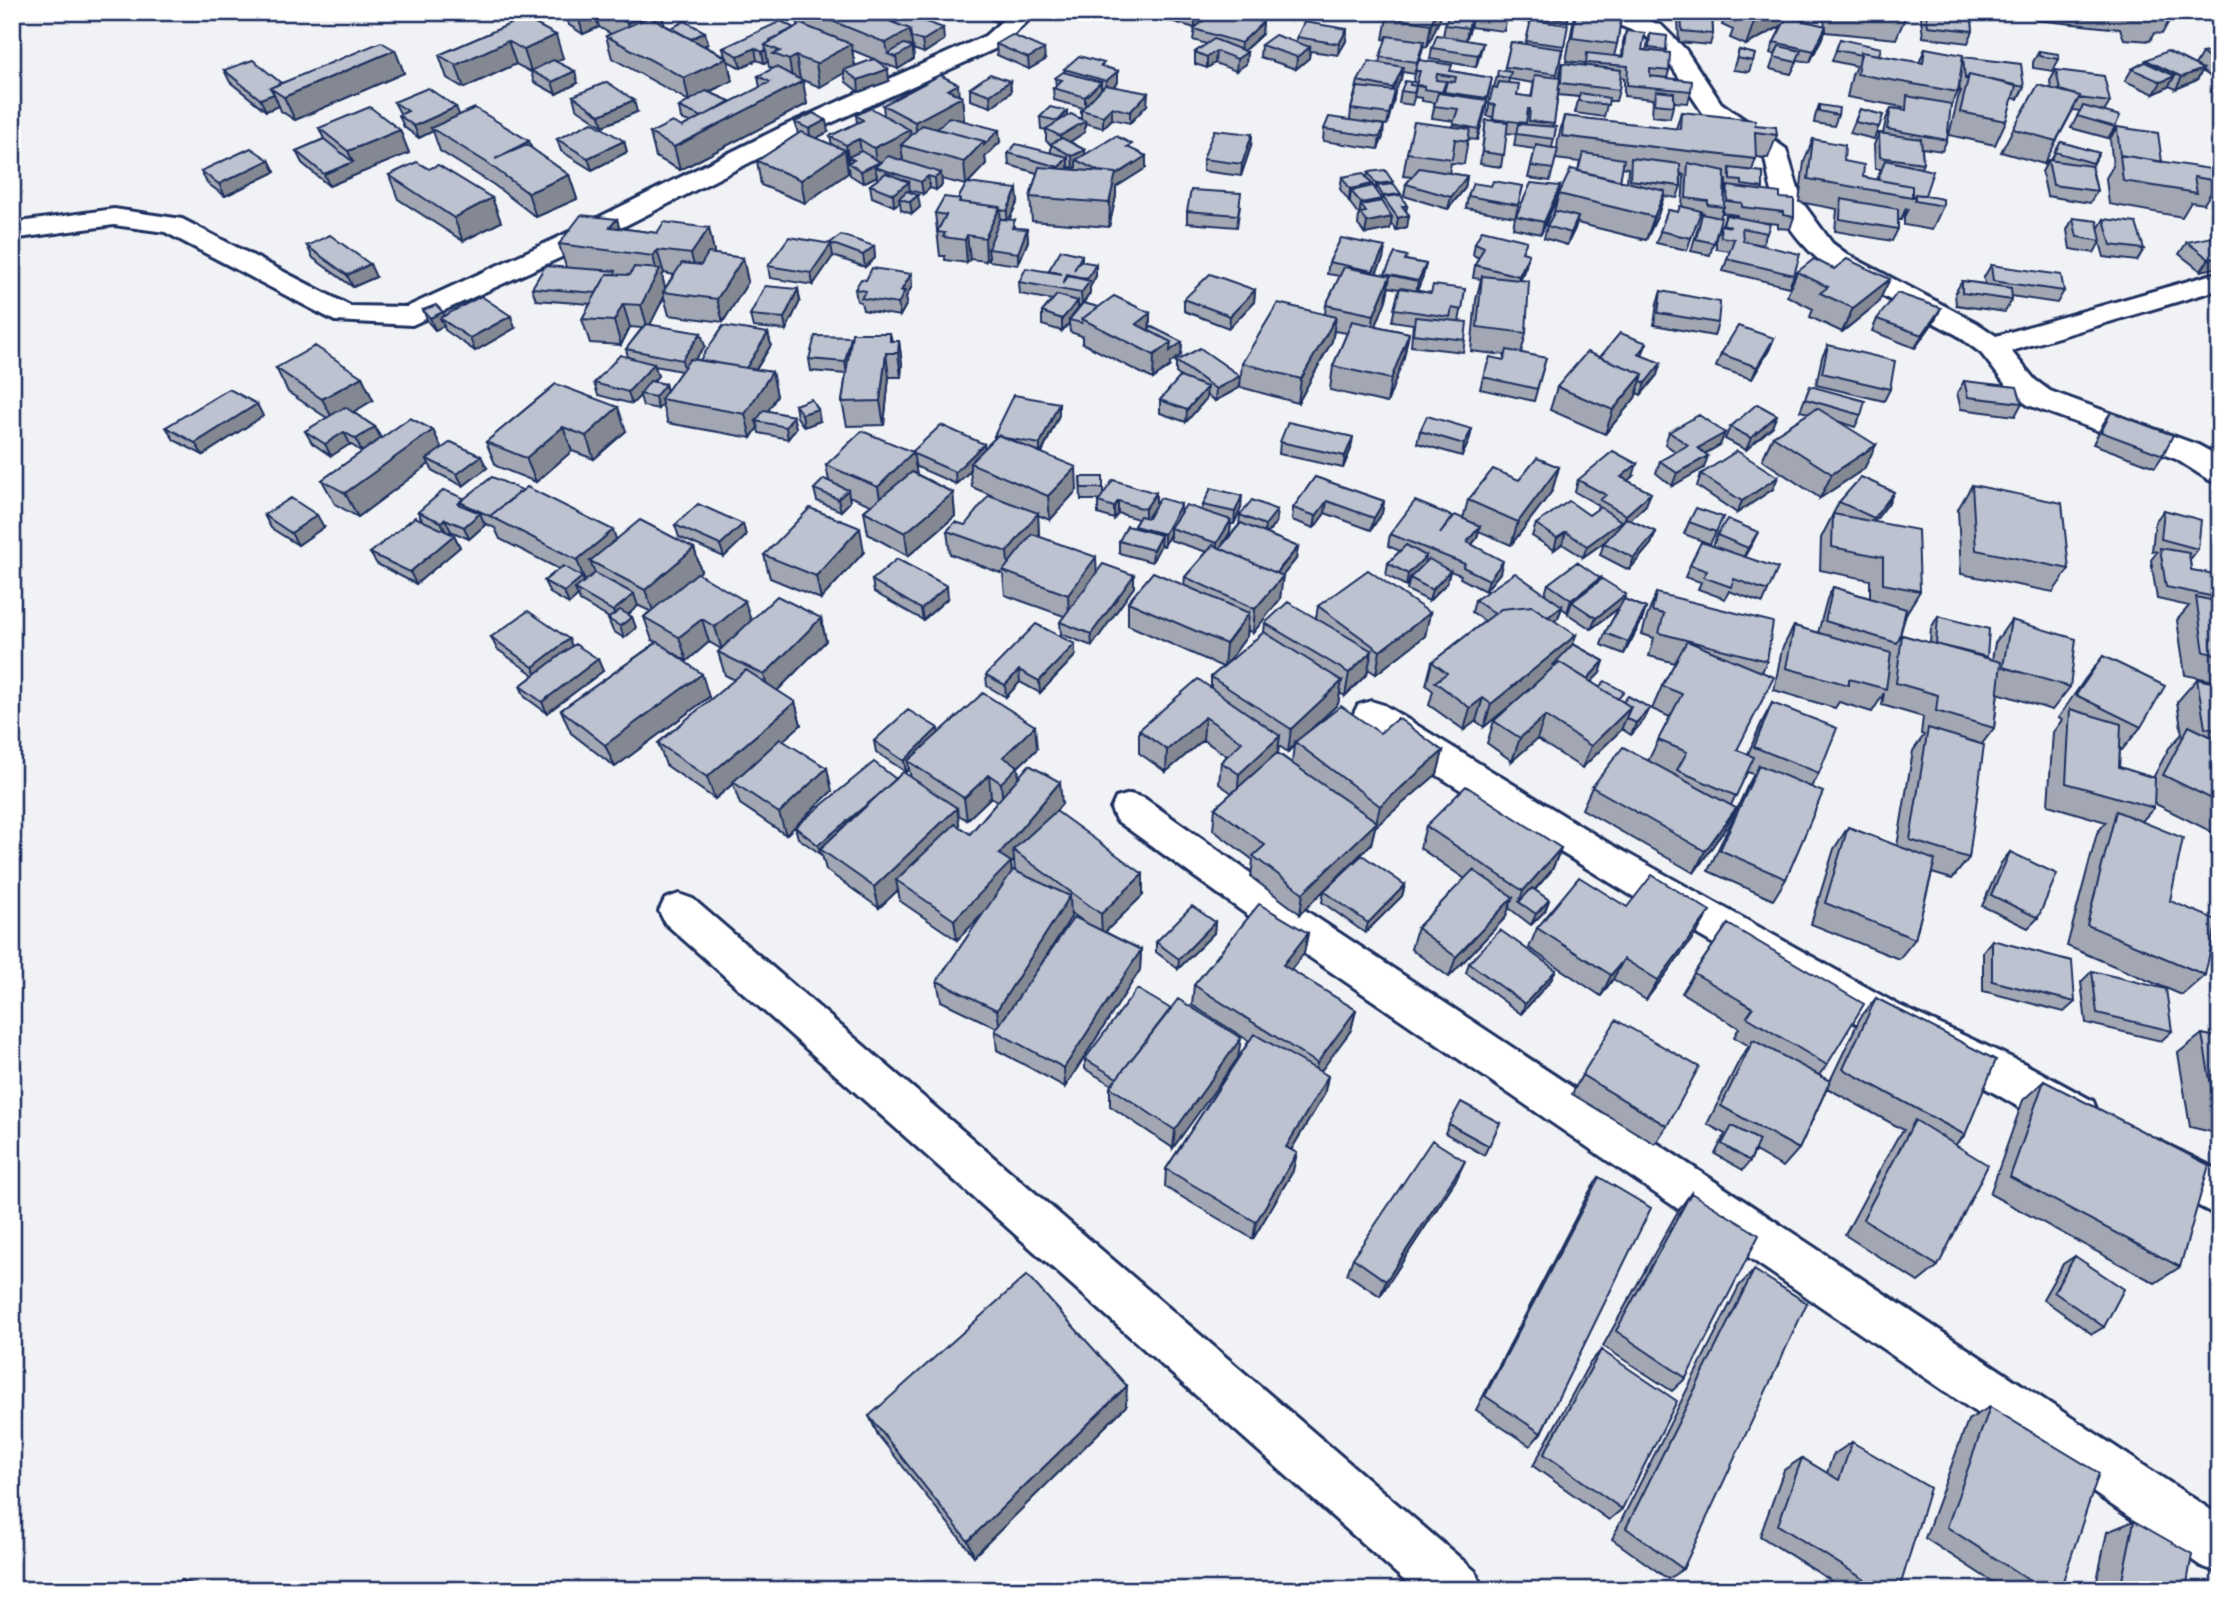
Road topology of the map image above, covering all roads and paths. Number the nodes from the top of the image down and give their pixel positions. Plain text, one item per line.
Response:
1 (1026, 12) edge
2 (1607, 12) edge
3 (12, 231) edge
4 (2220, 280) edge
5 (1992, 347) junction
6 (2220, 472) edge
7 (1371, 715) dead end
8 (1130, 809) dead end
9 (679, 911) dead end
10 (2220, 1195) edge
11 (2220, 1547) edge
12 (1456, 1590) edge

1 - 3 street
2 - 5 street
4 - 5 street
5 - 6 street
7 - 10 street
8 - 11 street
9 - 12 street

